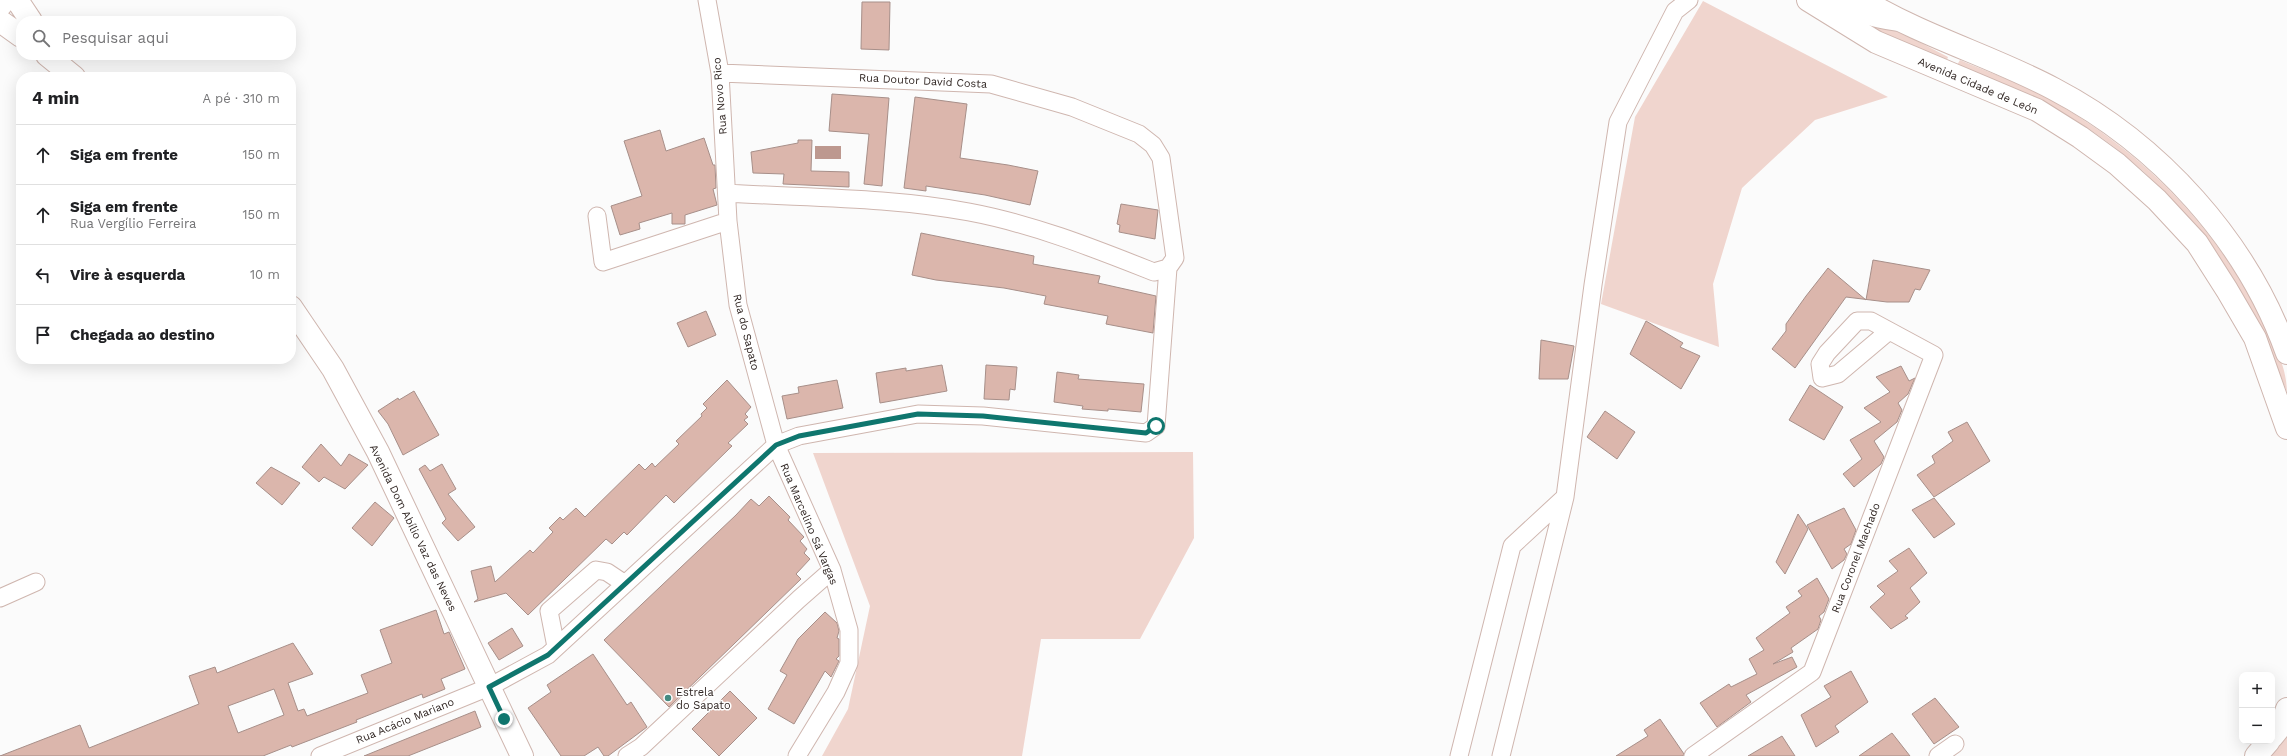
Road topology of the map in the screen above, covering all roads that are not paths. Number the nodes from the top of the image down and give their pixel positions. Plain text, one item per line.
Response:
1 (5, 0) edge
2 (18, 0) edge
3 (707, 0) edge
4 (1808, 0) edge
5 (1837, 0) edge
6 (1863, 0) edge
7 (1684, 2) edge
8 (0, 6) edge
9 (28, 16) edge
10 (0, 21) edge
11 (1902, 23) junction
12 (16, 32) edge
13 (55, 60) edge
14 (68, 72) edge
15 (720, 73) junction
16 (727, 193) junction
17 (597, 216) dead end
18 (728, 221) junction
19 (1168, 268) junction
20 (296, 314) edge
21 (1889, 331) dead end
22 (2287, 353) edge
23 (2287, 428) edge
24 (776, 445) junction
25 (1566, 497) junction
26 (832, 570) junction
27 (36, 582) dead end
28 (625, 584) junction
29 (0, 598) edge
30 (556, 648) junction
31 (489, 687) junction
32 (2287, 709) edge
33 (2275, 733) edge
34 (1955, 744) dead end
35 (2266, 744) edge
36 (320, 756) edge
37 (522, 756) edge
38 (627, 756) edge
39 (797, 756) edge
40 (1459, 756) edge
41 (1501, 756) edge
42 (1693, 756) edge
43 (1938, 756) edge
44 (2256, 756) edge

1 - 8 main road
2 - 9 main road
3 - 15 street, Rua Novo Rico
4 - 23 main road, Avenida Cidade de León
5 - 11 street
6 - 11 main road
7 - 25 street
10 - 12 main road
11 - 22 main road
13 - 14 main road
15 - 16 street, Rua Novo Rico
15 - 19 street, Rua Doutor David Costa
16 - 18 street, Rua do Sapato
16 - 19 street
17 - 18 street
18 - 24 street, Rua do Sapato
19 - 24 street, Rua Doutor David Costa
20 - 31 main road, Avenida Dom Abílio Vaz das Neves
21 - 42 street, Rua Coronel Machado
24 - 26 street, Rua Marcelino Sá Vargas
24 - 28 street, Rua Acácio Mariano
25 - 40 street
25 - 41 street
26 - 38 street
26 - 39 street, Rua Marcelino Sá Vargas
27 - 29 street
28 - 30 street, Rua Acácio Mariano
28 - 30 street
30 - 31 street, Rua Acácio Mariano
31 - 36 street, Rua Acácio Mariano
31 - 37 main road, Avenida Dom Abílio Vaz das Neves
32 - 33 main road
34 - 43 street
35 - 44 main road

